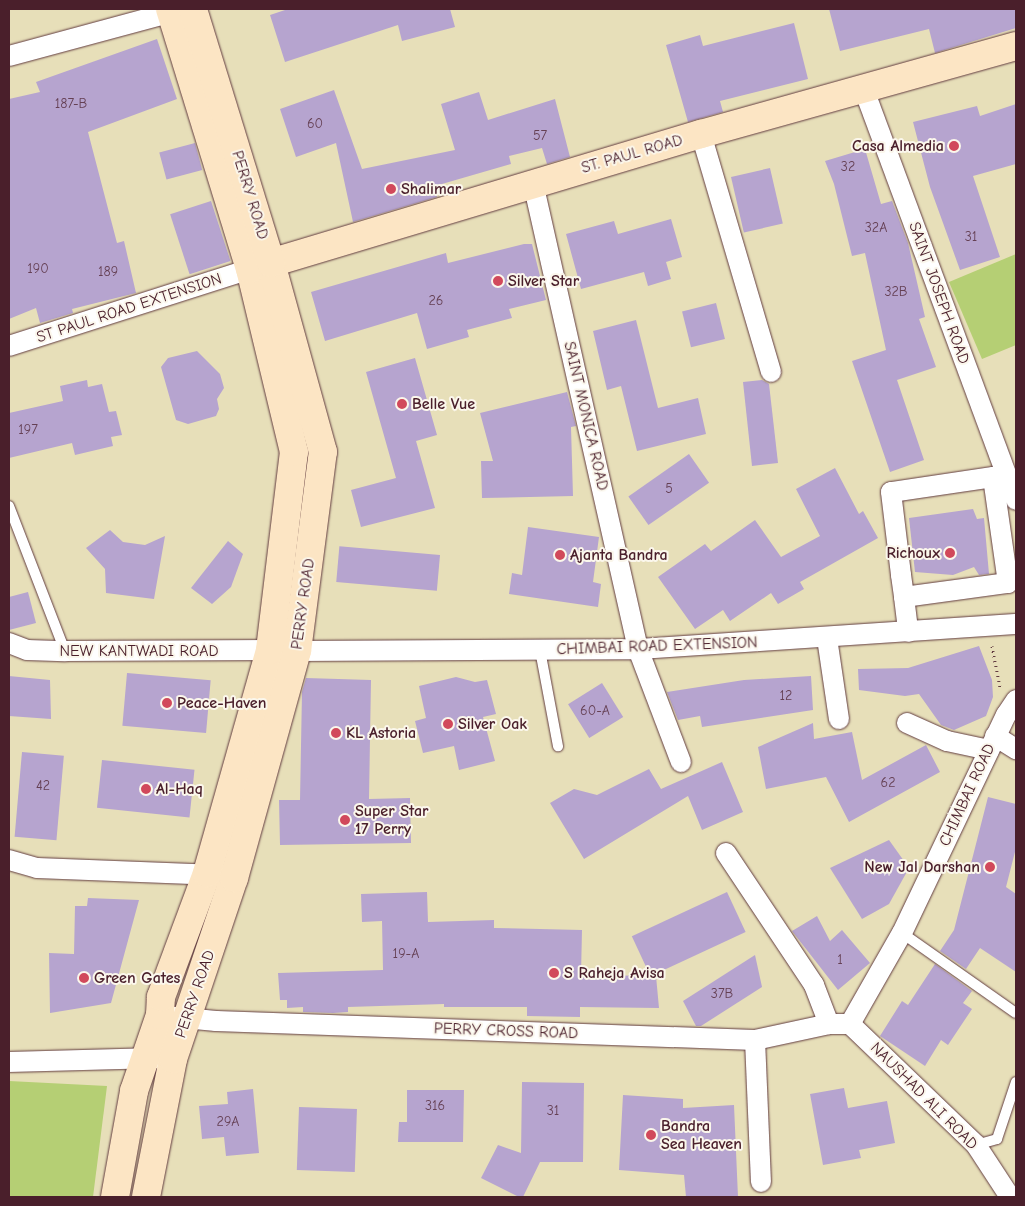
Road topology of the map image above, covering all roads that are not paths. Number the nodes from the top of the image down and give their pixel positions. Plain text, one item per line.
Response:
1 (180, 10) edge
2 (1016, 46) edge
3 (9, 56) edge
4 (863, 87) junction
5 (701, 134) junction
6 (533, 183) junction
7 (260, 266) junction
8 (9, 346) edge
9 (771, 372) dead end
10 (1009, 486) edge
11 (9, 506) edge
12 (904, 597) junction
13 (1016, 624) edge
14 (908, 632) junction
15 (826, 638) junction
16 (9, 643) edge
17 (638, 649) junction
18 (270, 650) junction
19 (540, 650) junction
20 (297, 651) junction
21 (66, 652) junction
22 (1011, 707) edge
23 (839, 719) dead end
24 (907, 724) dead end
25 (992, 743) junction
26 (558, 746) dead end
27 (1016, 749) edge
28 (682, 762) dead end
29 (726, 853) dead end
30 (9, 860) edge
31 (207, 873) junction
32 (234, 878) junction
33 (902, 932) junction
34 (1016, 1013) edge
35 (160, 1015) junction
36 (187, 1018) junction
37 (829, 1024) junction
38 (850, 1024) junction
39 (755, 1040) junction
40 (146, 1057) junction
41 (174, 1059) junction
42 (9, 1062) edge
43 (1016, 1082) edge
44 (976, 1145) junction
45 (761, 1182) dead end
46 (115, 1197) edge
47 (146, 1197) edge
48 (1010, 1197) edge

1 - 3 street
1 - 7 main road, PERRY ROAD
2 - 4 main road, ST. PAUL ROAD
4 - 5 main road, ST. PAUL ROAD
4 - 10 street, SAINT JOSEPH ROAD
5 - 6 main road, ST. PAUL ROAD
5 - 9 street
6 - 7 main road, ST. PAUL ROAD
6 - 17 street, SAINT MONICA ROAD
7 - 8 street, ST PAUL ROAD EXTENSION
7 - 18 main road, PERRY ROAD
7 - 20 main road, PERRY ROAD
10 - 12 street, SAINT JOSEPH ROAD
10 - 12 street
11 - 21 lane
12 - 14 street
13 - 14 street, CHIMBAI ROAD EXTENSION
14 - 15 street, CHIMBAI ROAD EXTENSION
15 - 17 street, CHIMBAI ROAD EXTENSION
15 - 23 street
16 - 21 street, NEW KANTWADI ROAD
17 - 19 street, CHIMBAI ROAD EXTENSION
17 - 28 street, SAINT MONICA ROAD
18 - 20 main road
18 - 21 street, NEW KANTWADI ROAD
18 - 31 main road, PERRY ROAD
19 - 20 street, CHIMBAI ROAD EXTENSION
19 - 26 lane
20 - 32 main road, PERRY ROAD
22 - 25 street, CHIMBAI ROAD
24 - 25 street
25 - 27 street
25 - 33 street, CHIMBAI ROAD
29 - 37 street
30 - 31 street
31 - 32 street
31 - 35 main road, PERRY ROAD
32 - 36 main road, PERRY ROAD
33 - 34 lane
33 - 38 street, CHIMBAI ROAD
35 - 36 street, PERRY CROSS ROAD
35 - 40 main road, PERRY ROAD
36 - 39 street, PERRY CROSS ROAD
36 - 41 main road, PERRY ROAD
37 - 38 street, PERRY CROSS ROAD
37 - 39 street, PERRY CROSS ROAD
38 - 44 street, NAUSHAD ALI ROAD
39 - 45 street
40 - 41 street
40 - 42 street
40 - 46 main road, PERRY ROAD
41 - 47 main road, PERRY ROAD
43 - 44 lane
44 - 48 street, NAUSHAD ALI ROAD

